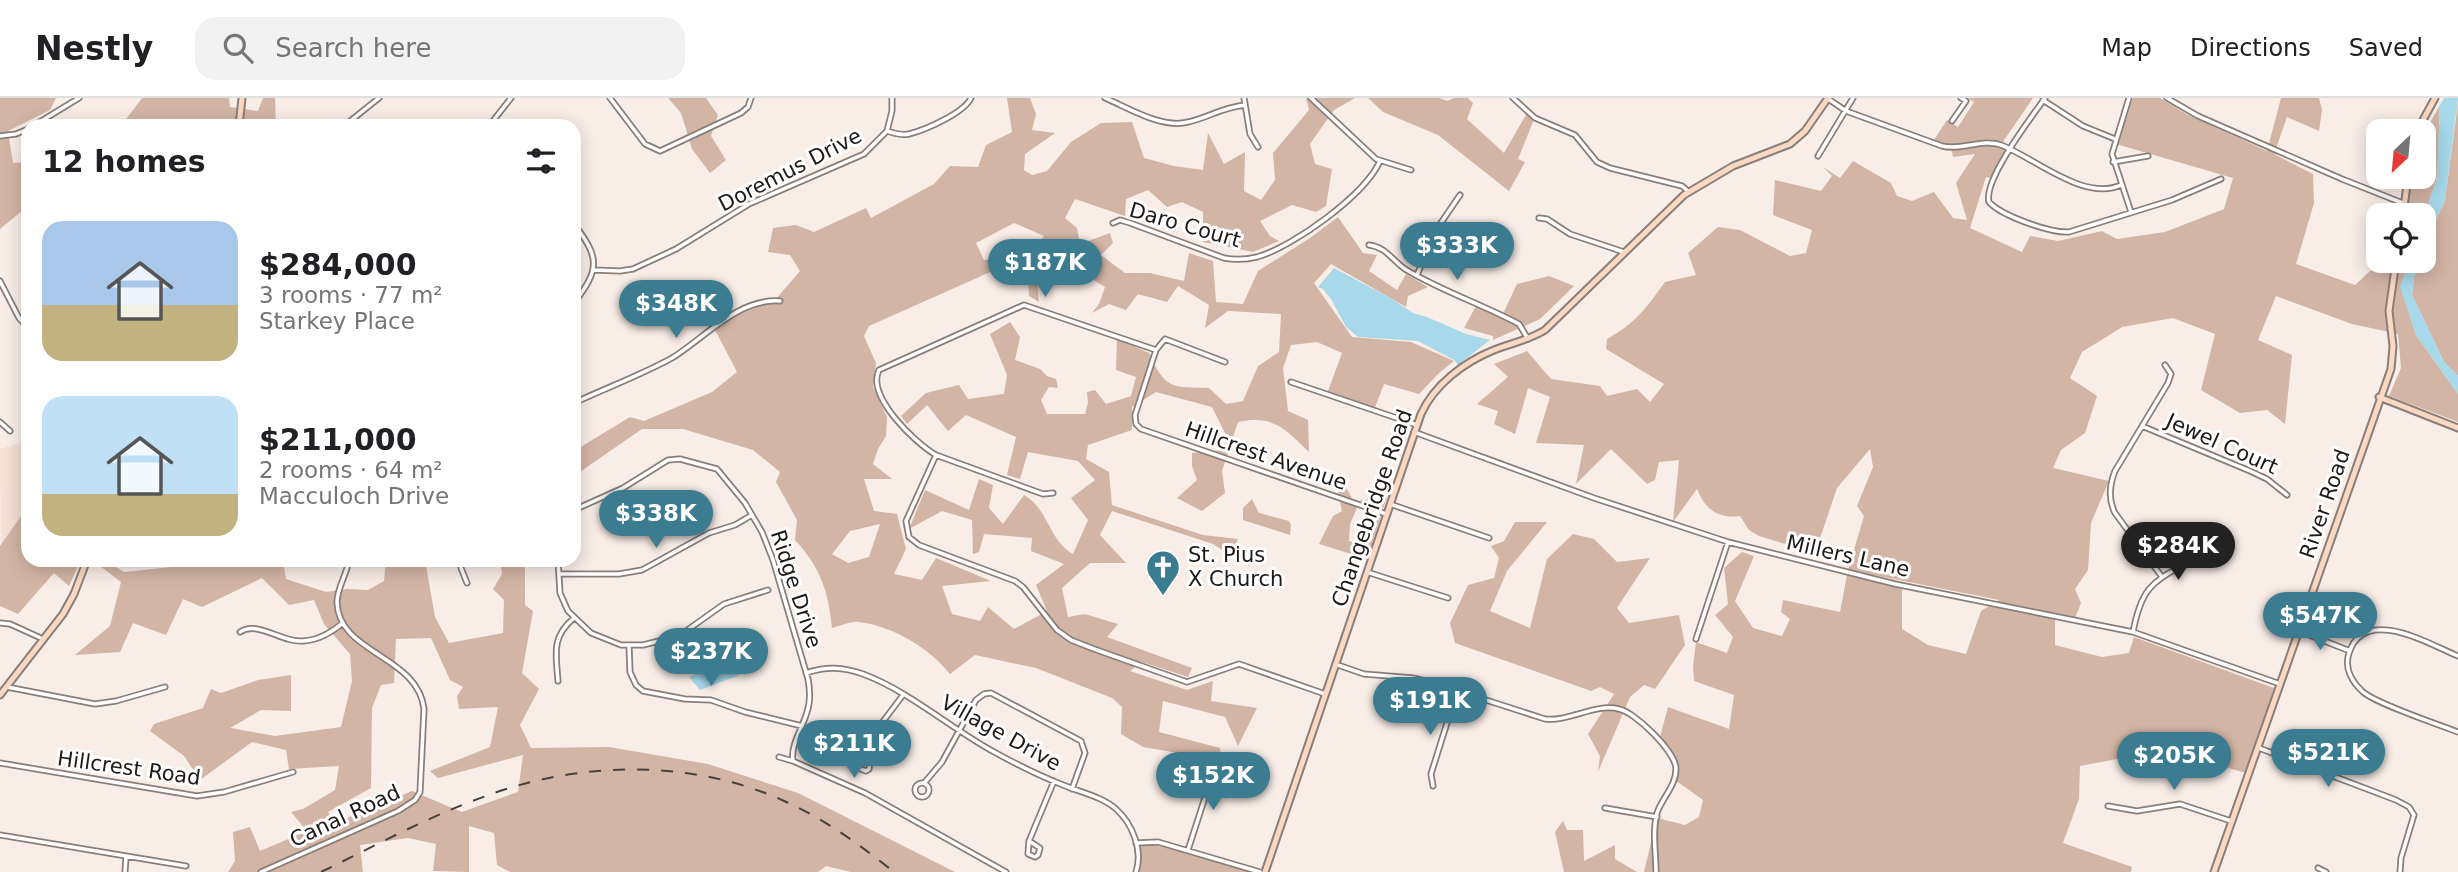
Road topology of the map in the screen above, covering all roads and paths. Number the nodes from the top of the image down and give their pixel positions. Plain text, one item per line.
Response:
1 (79, 98) edge
2 (242, 98) edge
3 (379, 98) edge
4 (511, 98) edge
5 (610, 98) edge
6 (751, 98) edge
7 (892, 98) edge
8 (971, 98) edge
9 (1105, 98) edge
10 (1244, 98) edge
11 (1311, 98) edge
12 (1513, 98) edge
13 (1828, 98) edge
14 (1853, 98) edge
15 (1961, 98) edge
16 (2129, 98) edge
17 (2166, 98) edge
18 (2435, 98) edge
19 (2044, 99) edge
20 (1245, 105) junction
21 (1846, 110) junction
22 (44, 119) edge
23 (240, 119) edge
24 (353, 119) edge
25 (495, 119) edge
26 (2424, 119) edge
27 (1952, 121) dead end
28 (887, 131) junction
29 (21, 132) edge
30 (0, 136) edge
31 (2115, 139) junction
32 (1258, 147) dead end
33 (2009, 150) junction
34 (1818, 156) dead end
35 (2148, 156) dead end
36 (1380, 161) junction
37 (2113, 162) junction
38 (1411, 170) dead end
39 (2221, 179) dead end
40 (2121, 185) junction
41 (1689, 192) junction
42 (1460, 195) dead end
43 (2402, 203) edge
44 (2132, 213) junction
45 (1539, 218) dead end
46 (1113, 223) dead end
47 (581, 235) edge
48 (1369, 245) dead end
49 (1626, 253) junction
50 (594, 270) junction
51 (2394, 273) edge
52 (1417, 275) junction
53 (0, 281) edge
54 (581, 293) edge
55 (780, 301) dead end
56 (21, 320) edge
57 (1528, 339) junction
58 (1156, 350) junction
59 (1225, 362) dead end
60 (2165, 365) dead end
61 (1291, 382) dead end
62 (2379, 397) junction
63 (581, 400) edge
64 (0, 422) edge
65 (1417, 425) junction
66 (2142, 426) junction
67 (2458, 428) edge
68 (10, 431) dead end
69 (1415, 432) junction
70 (936, 455) junction
71 (1053, 493) dead end
72 (2287, 495) dead end
73 (1390, 504) junction
74 (581, 507) edge
75 (1386, 514) junction
76 (752, 515) junction
77 (1489, 538) dead end
78 (2218, 538) dead end
79 (1728, 542) junction
80 (84, 567) edge
81 (347, 567) edge
82 (461, 567) edge
83 (558, 567) edge
84 (1367, 572) junction
85 (559, 574) junction
86 (2162, 577) junction
87 (467, 583) dead end
88 (768, 590) dead end
89 (1448, 598) dead end
90 (574, 618) junction
91 (0, 623) edge
92 (343, 623) junction
93 (2299, 631) junction
94 (240, 632) dead end
95 (2133, 632) junction
96 (1696, 639) dead end
97 (45, 640) junction
98 (629, 646) junction
99 (2350, 651) junction
100 (2458, 656) edge
101 (1335, 664) junction
102 (806, 673) junction
103 (558, 681) dead end
104 (2280, 684) junction
105 (165, 687) dead end
106 (3, 690) edge
107 (1457, 691) junction
108 (1325, 694) junction
109 (903, 695) junction
110 (802, 726) junction
111 (959, 732) junction
112 (2458, 732) edge
113 (2259, 748) junction
114 (862, 756) dead end
115 (779, 757) dead end
116 (793, 761) junction
117 (0, 763) edge
118 (293, 772) dead end
119 (1207, 774) dead end
120 (1054, 781) junction
121 (925, 782) junction
122 (1433, 786) dead end
123 (1072, 789) junction
124 (2108, 806) dead end
125 (1605, 808) dead end
126 (1657, 817) junction
127 (2233, 822) junction
128 (0, 835) edge
129 (1029, 841) junction
130 (1136, 843) junction
131 (1188, 850) junction
132 (126, 857) junction
133 (186, 866) dead end
134 (2318, 868) dead end
135 (125, 872) edge
136 (261, 872) edge
137 (1006, 872) edge
138 (1136, 872) edge
139 (1260, 872) edge
140 (1265, 872) edge
141 (1656, 872) edge
142 (2214, 872) edge
143 (2326, 872) edge
144 (2400, 872) edge

1 - 22 street
2 - 23 main road
3 - 24 street
4 - 25 street
5 - 6 street
7 - 28 street, Doremus Drive
8 - 28 street
9 - 20 street
10 - 20 street
11 - 36 street
12 - 41 street
13 - 21 street
13 - 41 main road, Changebridge Road
14 - 21 street
15 - 27 street
16 - 31 street
17 - 43 street
18 - 26 main road
19 - 31 street
19 - 33 street
20 - 32 street
21 - 33 street
21 - 34 street
28 - 50 street, Doremus Drive
29 - 30 street
31 - 37 street
33 - 40 street
33 - 44 street
35 - 37 street
36 - 38 street
36 - 46 street, Daro Court
37 - 40 street
39 - 44 street
40 - 44 street
41 - 49 main road, Changebridge Road
42 - 52 street
45 - 49 street
47 - 50 street
48 - 52 street
49 - 57 main road, Changebridge Road
50 - 54 street
51 - 62 main road, River Road
52 - 57 street
53 - 56 street
55 - 63 street
57 - 65 main road, Changebridge Road
58 - 59 street
58 - 70 street
58 - 75 street, Hillcrest Avenue
60 - 66 street
61 - 65 street
62 - 67 main road
62 - 93 main road, River Road
64 - 68 street
65 - 69 main road, Changebridge Road
66 - 72 street, Jewel Court
66 - 86 street
69 - 73 main road, Changebridge Road
69 - 79 street, Millers Lane
70 - 71 street
70 - 108 street
73 - 75 main road, Changebridge Road
73 - 77 street
74 - 76 street, Ridge Drive
75 - 84 main road, Changebridge Road
76 - 85 street
76 - 102 street, Ridge Drive
78 - 86 street
79 - 95 street, Millers Lane
79 - 96 street
80 - 97 main road
81 - 92 street
82 - 87 street
83 - 85 street
84 - 89 street
84 - 101 main road, Changebridge Road
85 - 90 street
86 - 95 street
88 - 98 street, Ridge Drive
90 - 98 street, Ridge Drive
90 - 103 street
91 - 97 street
92 - 94 street
92 - 136 street, Canal Road
93 - 99 street
93 - 104 main road, River Road
95 - 104 street, Millers Lane
97 - 106 main road
98 - 110 street
99 - 100 street
99 - 112 street
101 - 107 street
101 - 108 main road, Changebridge Road
102 - 109 street, Village Drive
102 - 110 street, Ridge Drive
104 - 113 main road, River Road
105 - 106 street
107 - 122 street
107 - 126 street
108 - 140 main road, Changebridge Road
109 - 111 street, Village Drive
109 - 114 street
110 - 116 street, Ridge Drive
111 - 120 street, Village Drive
111 - 121 street
111 - 123 street
113 - 127 main road, River Road
113 - 144 street
115 - 116 street
116 - 137 street
117 - 118 street, Hillcrest Road
119 - 131 street
120 - 123 street, Village Drive
120 - 129 street
121 - 121 street
123 - 130 street, Village Drive
124 - 127 street
125 - 126 street
126 - 141 street
127 - 142 main road, River Road
128 - 132 street
129 - 129 street
130 - 131 street
130 - 138 street, Village Drive
131 - 139 street
132 - 133 street
132 - 135 street
134 - 143 street

